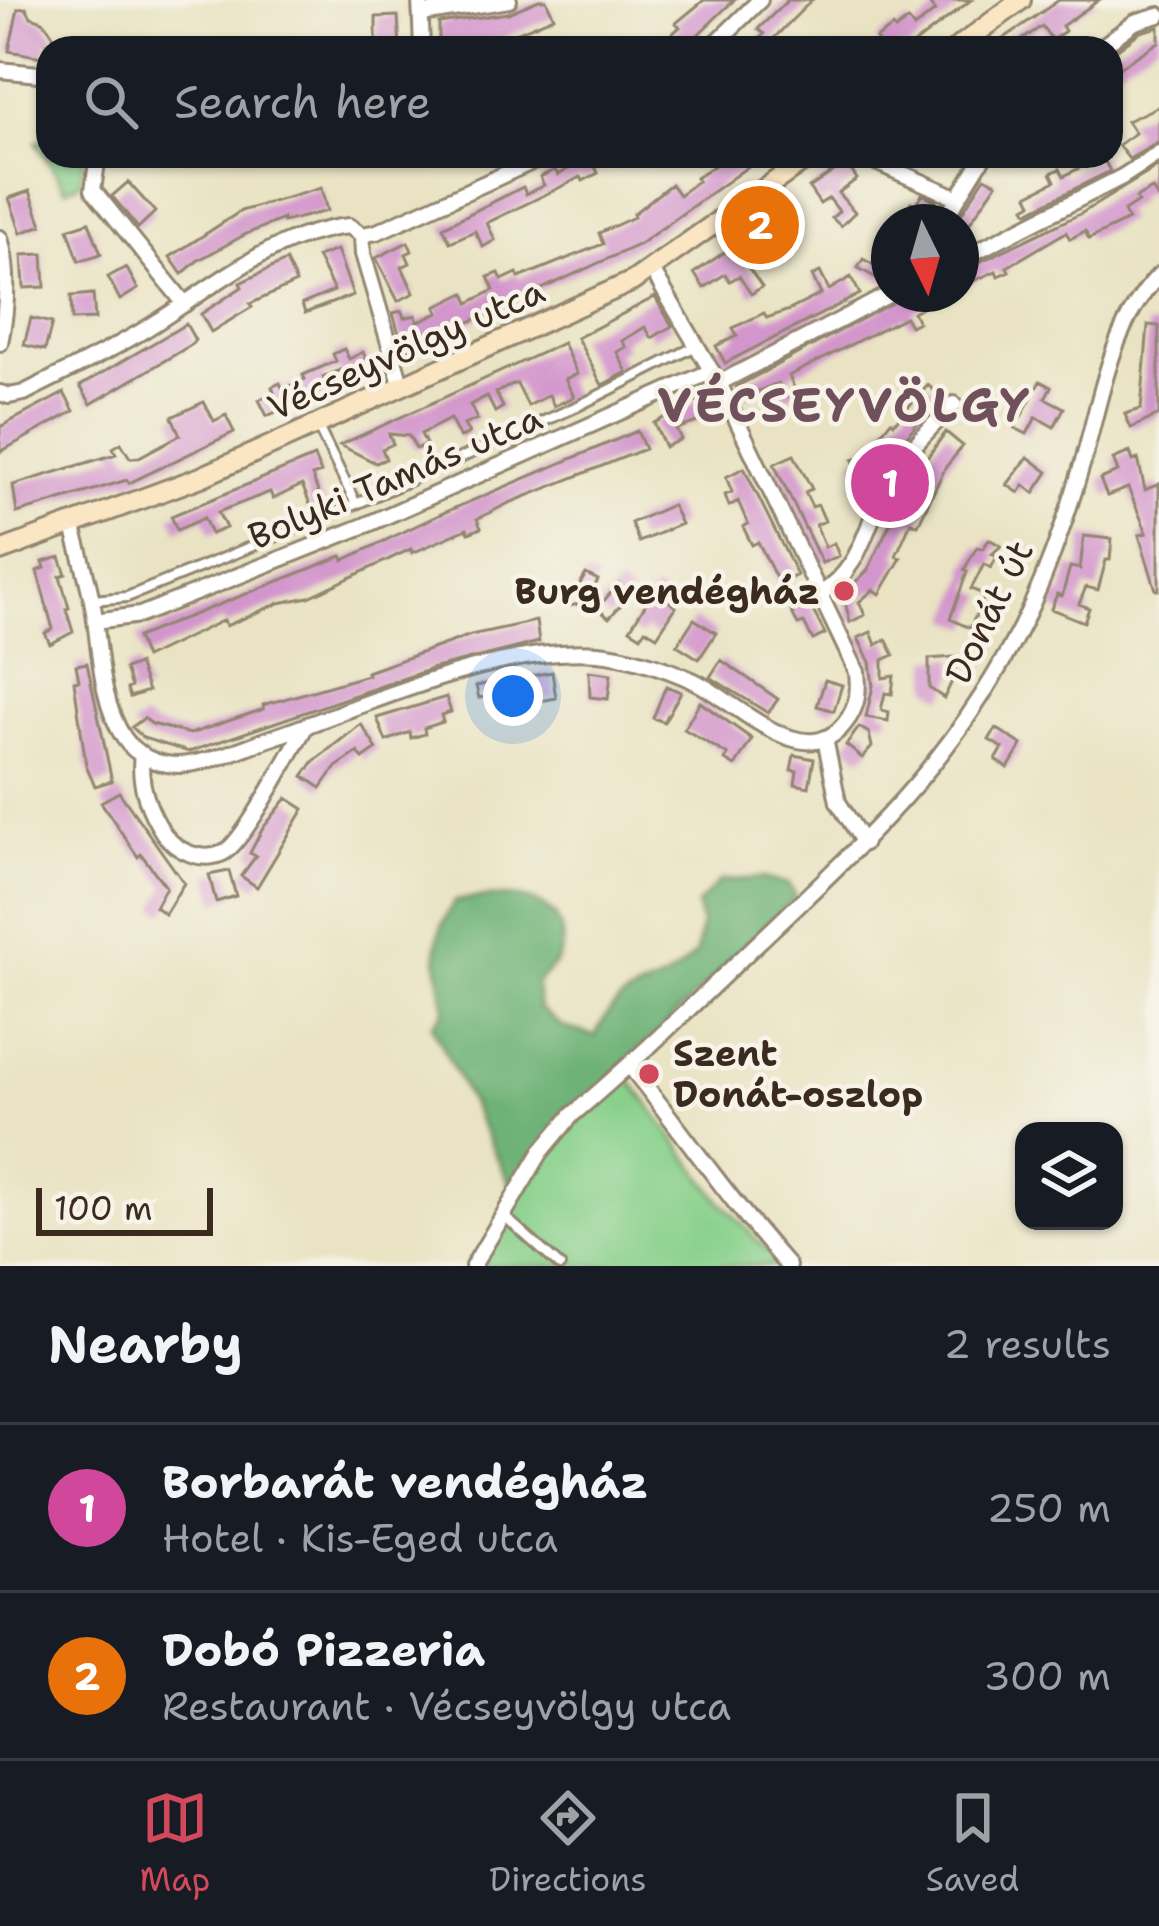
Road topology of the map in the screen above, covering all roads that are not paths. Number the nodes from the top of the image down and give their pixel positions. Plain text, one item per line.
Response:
1 (509, 0) edge
2 (760, 0) edge
3 (1021, 0) edge
4 (421, 7) edge
5 (1159, 15) edge
6 (723, 36) edge
7 (973, 36) edge
8 (1116, 36) edge
9 (0, 70) edge
10 (36, 74) edge
11 (1159, 153) edge
12 (96, 168) edge
13 (517, 168) edge
14 (795, 168) edge
15 (889, 168) edge
16 (977, 168) edge
17 (958, 198) junction
18 (954, 204) edge
19 (362, 235) junction
20 (0, 238) edge
21 (979, 250) edge
22 (652, 270) junction
23 (1159, 274) edge
24 (871, 303) edge
25 (184, 304) junction
26 (0, 344) edge
27 (699, 345) junction
28 (716, 377) junction
29 (402, 387) junction
30 (0, 393) edge
31 (954, 404) dead end
32 (317, 425) junction
33 (356, 504) junction
34 (73, 526) junction
35 (0, 551) edge
36 (820, 595) junction
37 (92, 601) junction
38 (95, 621) junction
39 (305, 726) junction
40 (825, 738) junction
41 (142, 754) junction
42 (864, 843) junction
43 (629, 1065) junction
44 (502, 1214) junction
45 (479, 1262) edge
46 (560, 1266) edge
47 (788, 1266) edge

1 - 4 street
2 - 6 street
3 - 7 main road
5 - 8 street
9 - 10 street
11 - 21 street
12 - 25 street
13 - 19 street
14 - 22 main road, Vécseyvölgy utca
15 - 17 street
16 - 17 street
17 - 18 street
19 - 25 street
19 - 29 street
20 - 26 street
22 - 27 street
22 - 29 main road, Vécseyvölgy utca
23 - 42 street, Donát út
24 - 28 street, Bolyki Tamás utca
25 - 30 street
27 - 28 street
27 - 33 lane
28 - 36 street
28 - 38 street, Bolyki Tamás utca
29 - 32 main road, Vécseyvölgy utca
31 - 36 street
32 - 33 lane
32 - 34 main road, Vécseyvölgy utca
33 - 37 lane
34 - 35 main road, Vécseyvölgy utca
34 - 37 street
36 - 40 street
37 - 38 street
38 - 41 street
39 - 40 street
39 - 41 street
39 - 41 street
40 - 42 street
42 - 43 street, Donát út
43 - 44 street, Donát út
43 - 47 street
44 - 45 street, Donát út
44 - 46 lane

